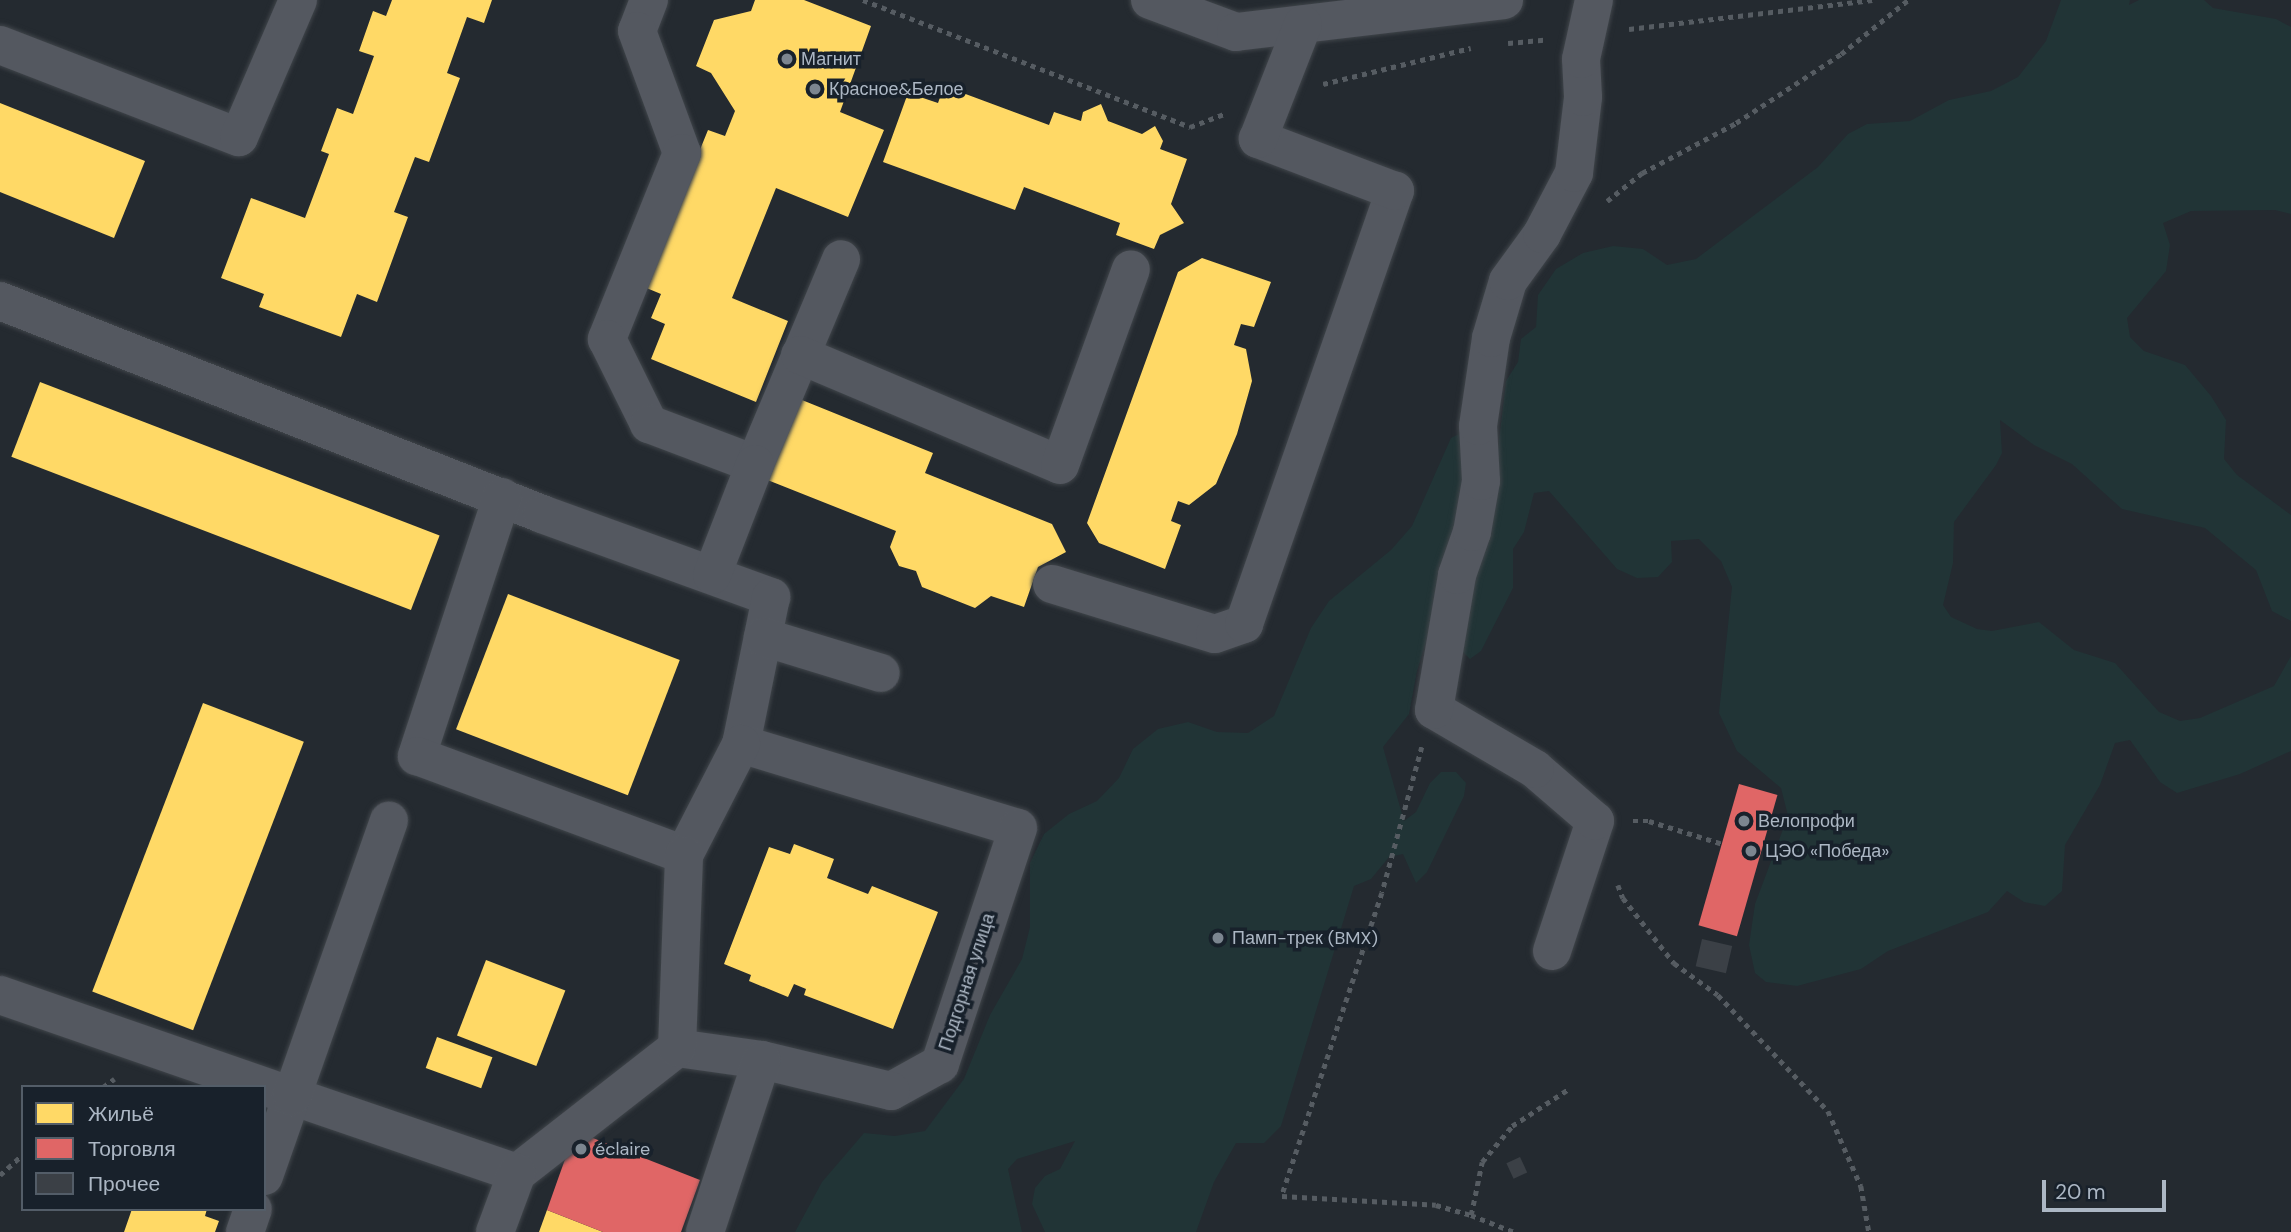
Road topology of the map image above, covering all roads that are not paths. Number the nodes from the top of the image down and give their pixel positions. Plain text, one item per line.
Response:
1 (298, 0) edge
2 (649, 0) edge
3 (1150, 0) edge
4 (1487, 2) edge
5 (1241, 16) edge
6 (1592, 17) edge
7 (1303, 24) junction
8 (0, 45) edge
9 (841, 259) dead end
10 (1131, 269) dead end
11 (0, 301) edge
12 (800, 355) junction
13 (755, 464) junction
14 (502, 497) junction
15 (712, 575) junction
16 (1052, 584) dead end
17 (763, 637) junction
18 (881, 673) dead end
19 (741, 744) junction
20 (389, 821) dead end
21 (684, 855) junction
22 (1552, 951) dead end
23 (0, 995) edge
24 (677, 1048) junction
25 (762, 1060) junction
26 (260, 1085) edge
27 (266, 1087) edge
28 (292, 1096) junction
29 (266, 1170) edge
30 (517, 1172) junction
31 (252, 1211) edge
32 (245, 1232) edge
33 (495, 1232) edge
34 (705, 1232) edge

1 - 8 street
2 - 13 street
3 - 5 street
4 - 7 street
5 - 7 street
6 - 22 street
7 - 16 street
9 - 12 street
10 - 12 street
11 - 14 street
12 - 13 street
13 - 15 street
14 - 15 street
14 - 21 street
15 - 17 street
17 - 18 street
17 - 19 street
19 - 21 street
19 - 25 street, Подгорная улица
20 - 28 street
21 - 24 street
23 - 26 street
24 - 25 street, Подгорная улица
24 - 30 street
25 - 34 street
27 - 28 street
28 - 29 street
28 - 30 street
30 - 33 street
31 - 32 street

